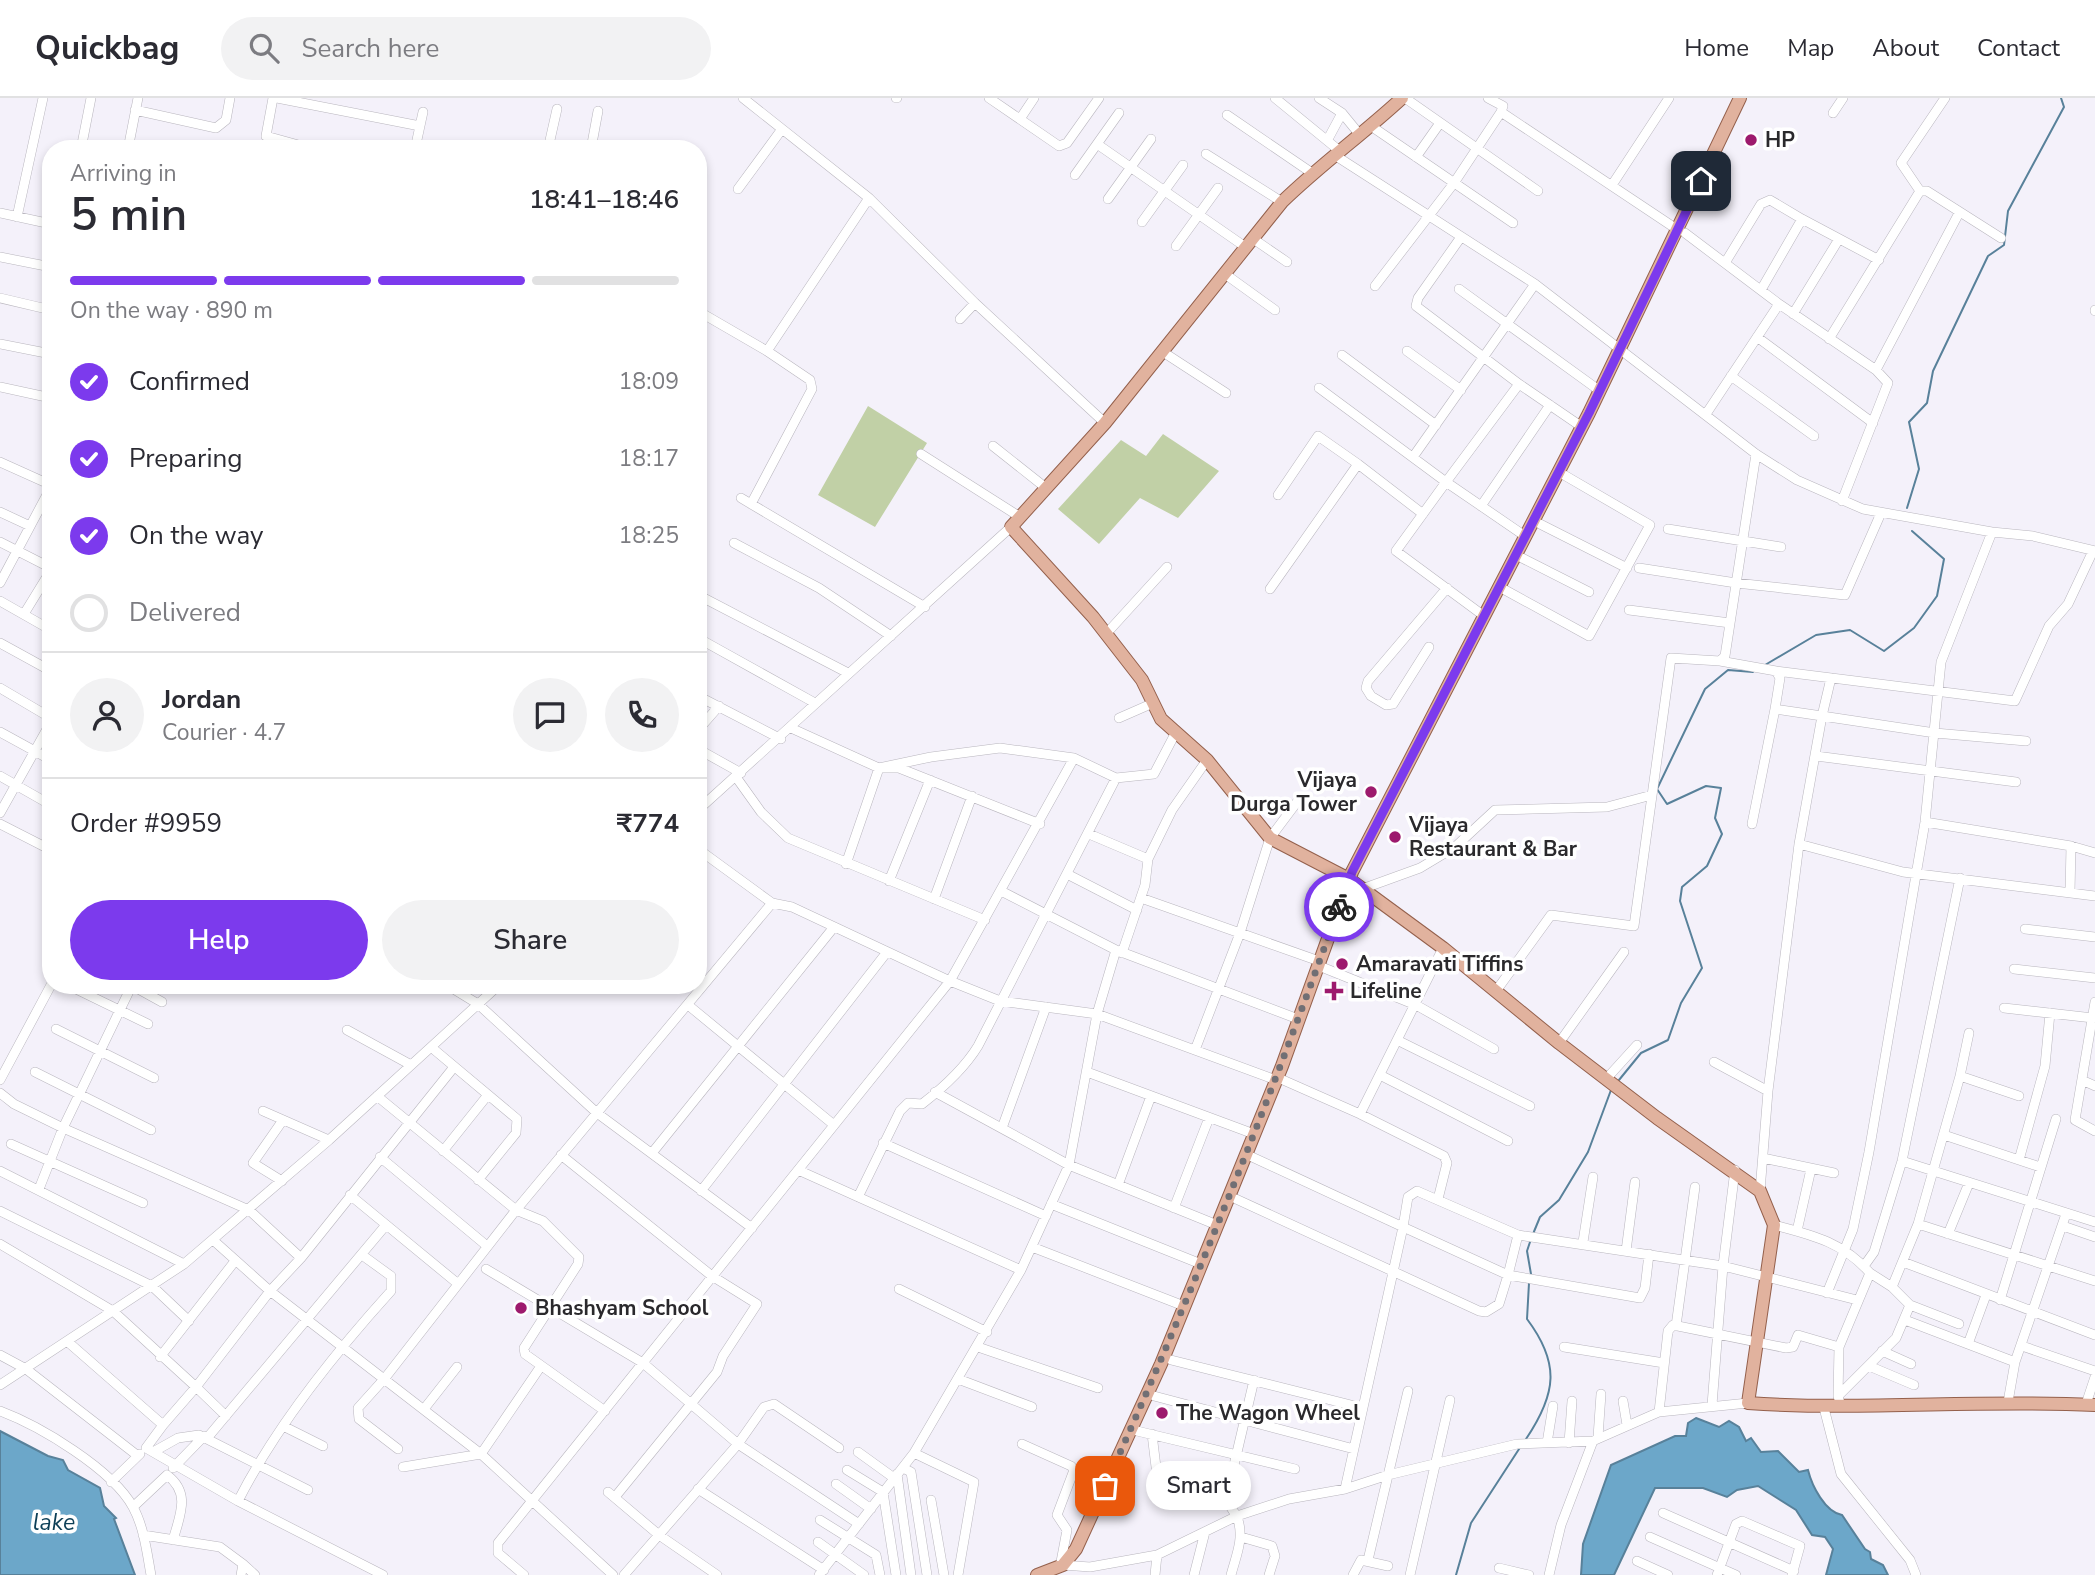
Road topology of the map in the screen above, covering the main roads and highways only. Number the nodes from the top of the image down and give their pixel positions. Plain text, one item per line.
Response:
1 (1404, 98) edge
2 (1740, 98) edge
3 (1749, 98) edge
4 (1681, 232) junction
5 (1623, 352) junction
6 (1355, 884) junction
7 (1322, 964) junction
8 (1279, 1080) junction
9 (2091, 1405) edge
10 (1065, 1569) edge
11 (1037, 1575) edge

1 - 6 main road
2 - 4 main road
3 - 4 main road
4 - 5 main road
5 - 6 main road
5 - 6 main road
6 - 7 main road
6 - 9 main road
7 - 8 main road
7 - 8 main road
8 - 10 main road
8 - 10 main road
10 - 11 main road

